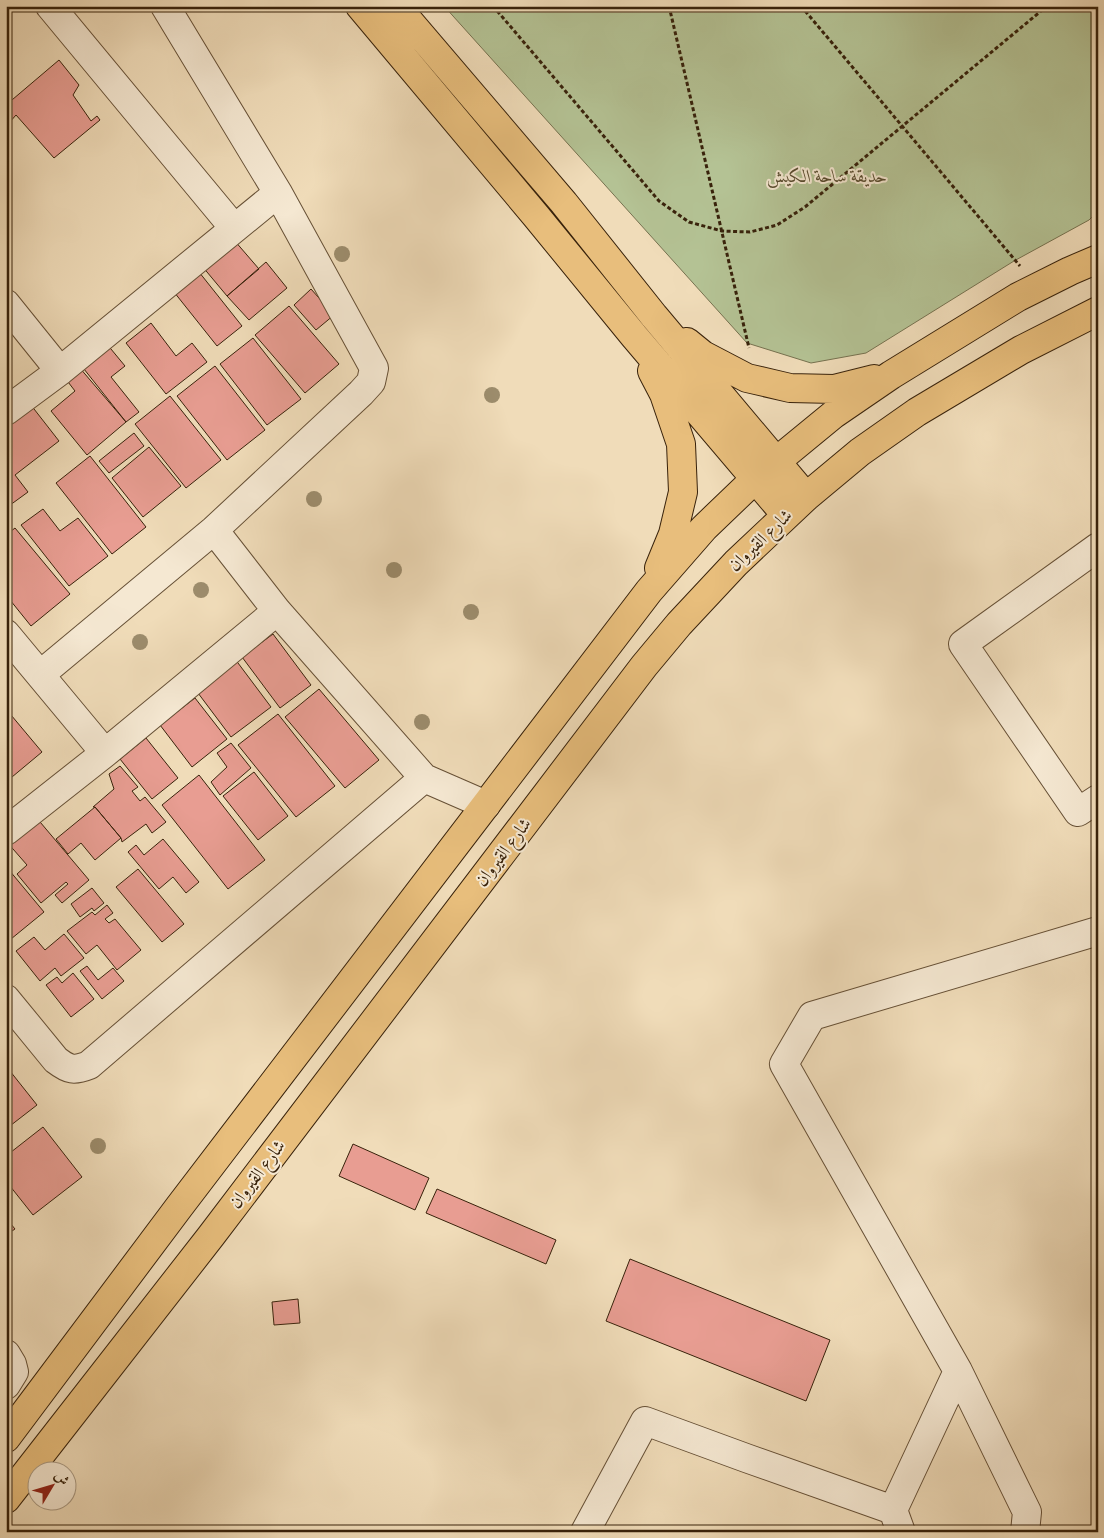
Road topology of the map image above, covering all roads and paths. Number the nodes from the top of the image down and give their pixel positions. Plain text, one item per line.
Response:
1 (50, 6) edge
2 (166, 6) edge
3 (360, 6) edge
4 (396, 6) edge
5 (493, 6) edge
6 (669, 6) edge
7 (801, 6) edge
8 (1046, 6) edge
9 (903, 126) junction
10 (278, 193) junction
11 (234, 228) junction
12 (722, 231) junction
13 (1098, 259) edge
14 (1038, 287) junction
15 (6, 304) edge
16 (1098, 311) edge
17 (654, 316) junction
18 (634, 336) junction
19 (60, 371) junction
20 (890, 376) junction
21 (757, 380) junction
22 (6, 411) edge
23 (776, 461) junction
24 (755, 479) junction
25 (806, 497) junction
26 (786, 515) junction
27 (214, 530) junction
28 (1098, 547) edge
29 (649, 591) junction
30 (277, 611) junction
31 (6, 634) edge
32 (41, 674) junction
33 (105, 753) junction
34 (424, 778) junction
35 (1098, 799) edge
36 (486, 805) junction
37 (6, 831) edge
38 (1098, 931) edge
39 (6, 999) edge
40 (6, 1354) edge
41 (958, 1371) junction
42 (6, 1385) edge
43 (6, 1438) edge
44 (6, 1499) edge
45 (897, 1521) edge
46 (585, 1532) edge
47 (1025, 1532) edge

1 - 11 street
2 - 10 street
3 - 18 main road
4 - 17 main road
5 - 12 path
6 - 12 path
7 - 9 path
8 - 9 path
9 - 12 path
9 - 14 path
10 - 11 street
10 - 27 street
11 - 19 street
12 - 21 path
13 - 14 main road
14 - 20 main road
15 - 19 street
16 - 25 main road, شارع القيروان
17 - 21 main road
17 - 23 main road
18 - 24 main road
18 - 29 main road
19 - 22 street
20 - 21 main road
20 - 23 main road
23 - 24 main road
23 - 25 main road
24 - 26 main road
24 - 29 main road
25 - 26 main road, شارع القيروان
26 - 44 main road, شارع القيروان
27 - 30 street
27 - 32 street
28 - 35 street
29 - 36 main road
30 - 33 street
30 - 34 street
31 - 32 street
32 - 33 street
33 - 37 street
34 - 36 street
34 - 39 street
36 - 43 main road
38 - 41 street
40 - 42 street
41 - 45 street
41 - 47 street
45 - 46 street

